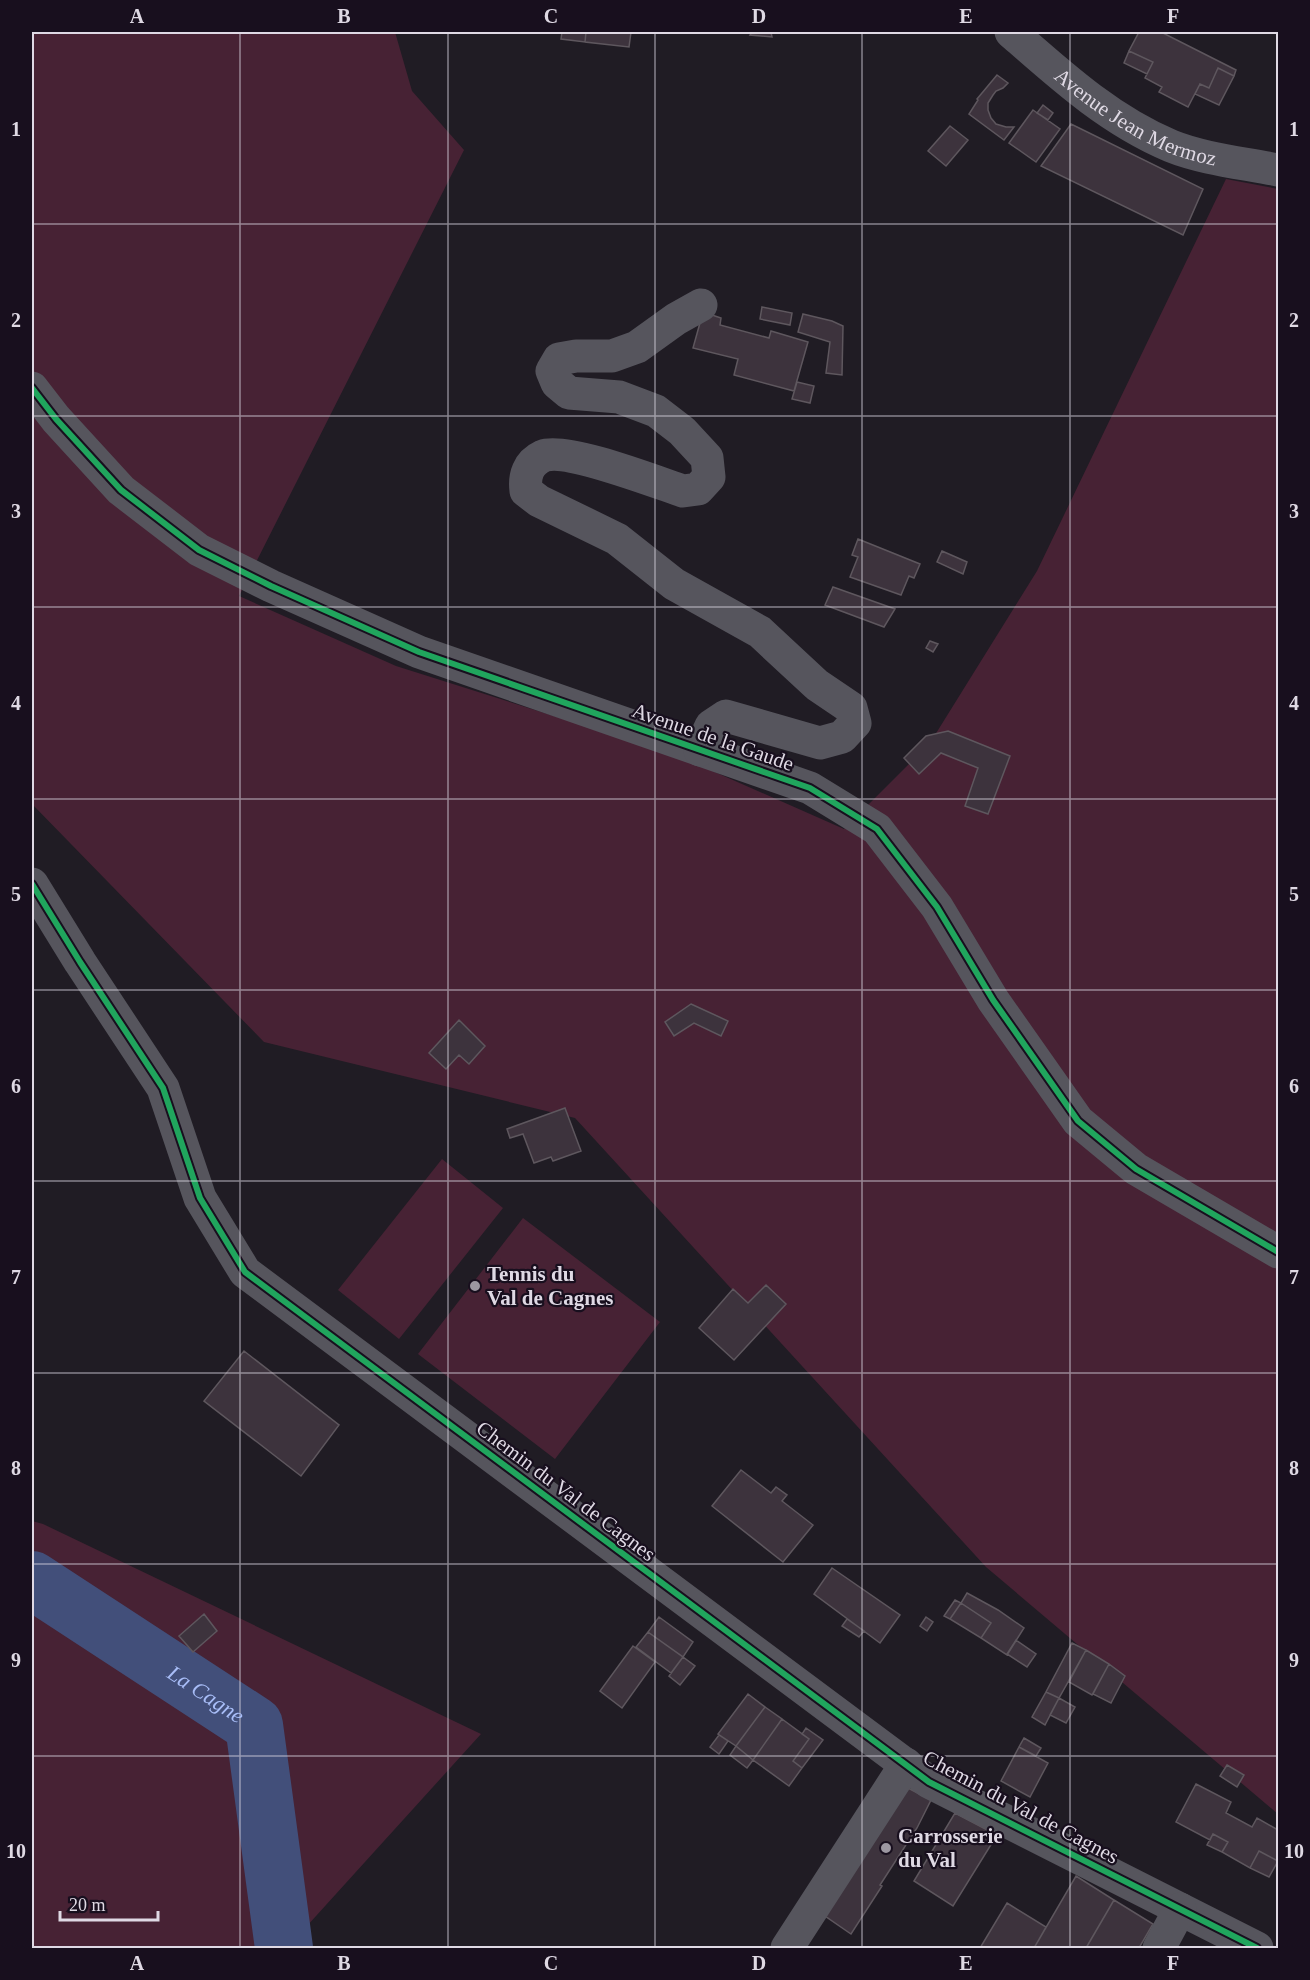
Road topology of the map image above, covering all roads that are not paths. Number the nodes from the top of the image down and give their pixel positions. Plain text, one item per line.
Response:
1 (1011, 32) edge
2 (1278, 170) edge
3 (701, 305) dead end
4 (32, 388) edge
5 (700, 750) junction
6 (32, 884) edge
7 (1278, 1252) edge
8 (906, 1764) junction
9 (1180, 1910) junction
10 (786, 1948) edge
11 (1158, 1948) edge
12 (1257, 1948) edge

1 - 2 street, Avenue Jean Mermoz
3 - 5 street
4 - 5 street, Avenue de la Gaude
5 - 7 street, Avenue de la Gaude
6 - 8 street, Chemin du Val de Cagnes
8 - 9 street, Chemin du Val de Cagnes
8 - 10 street
9 - 11 street
9 - 12 street, Chemin du Val de Cagnes

